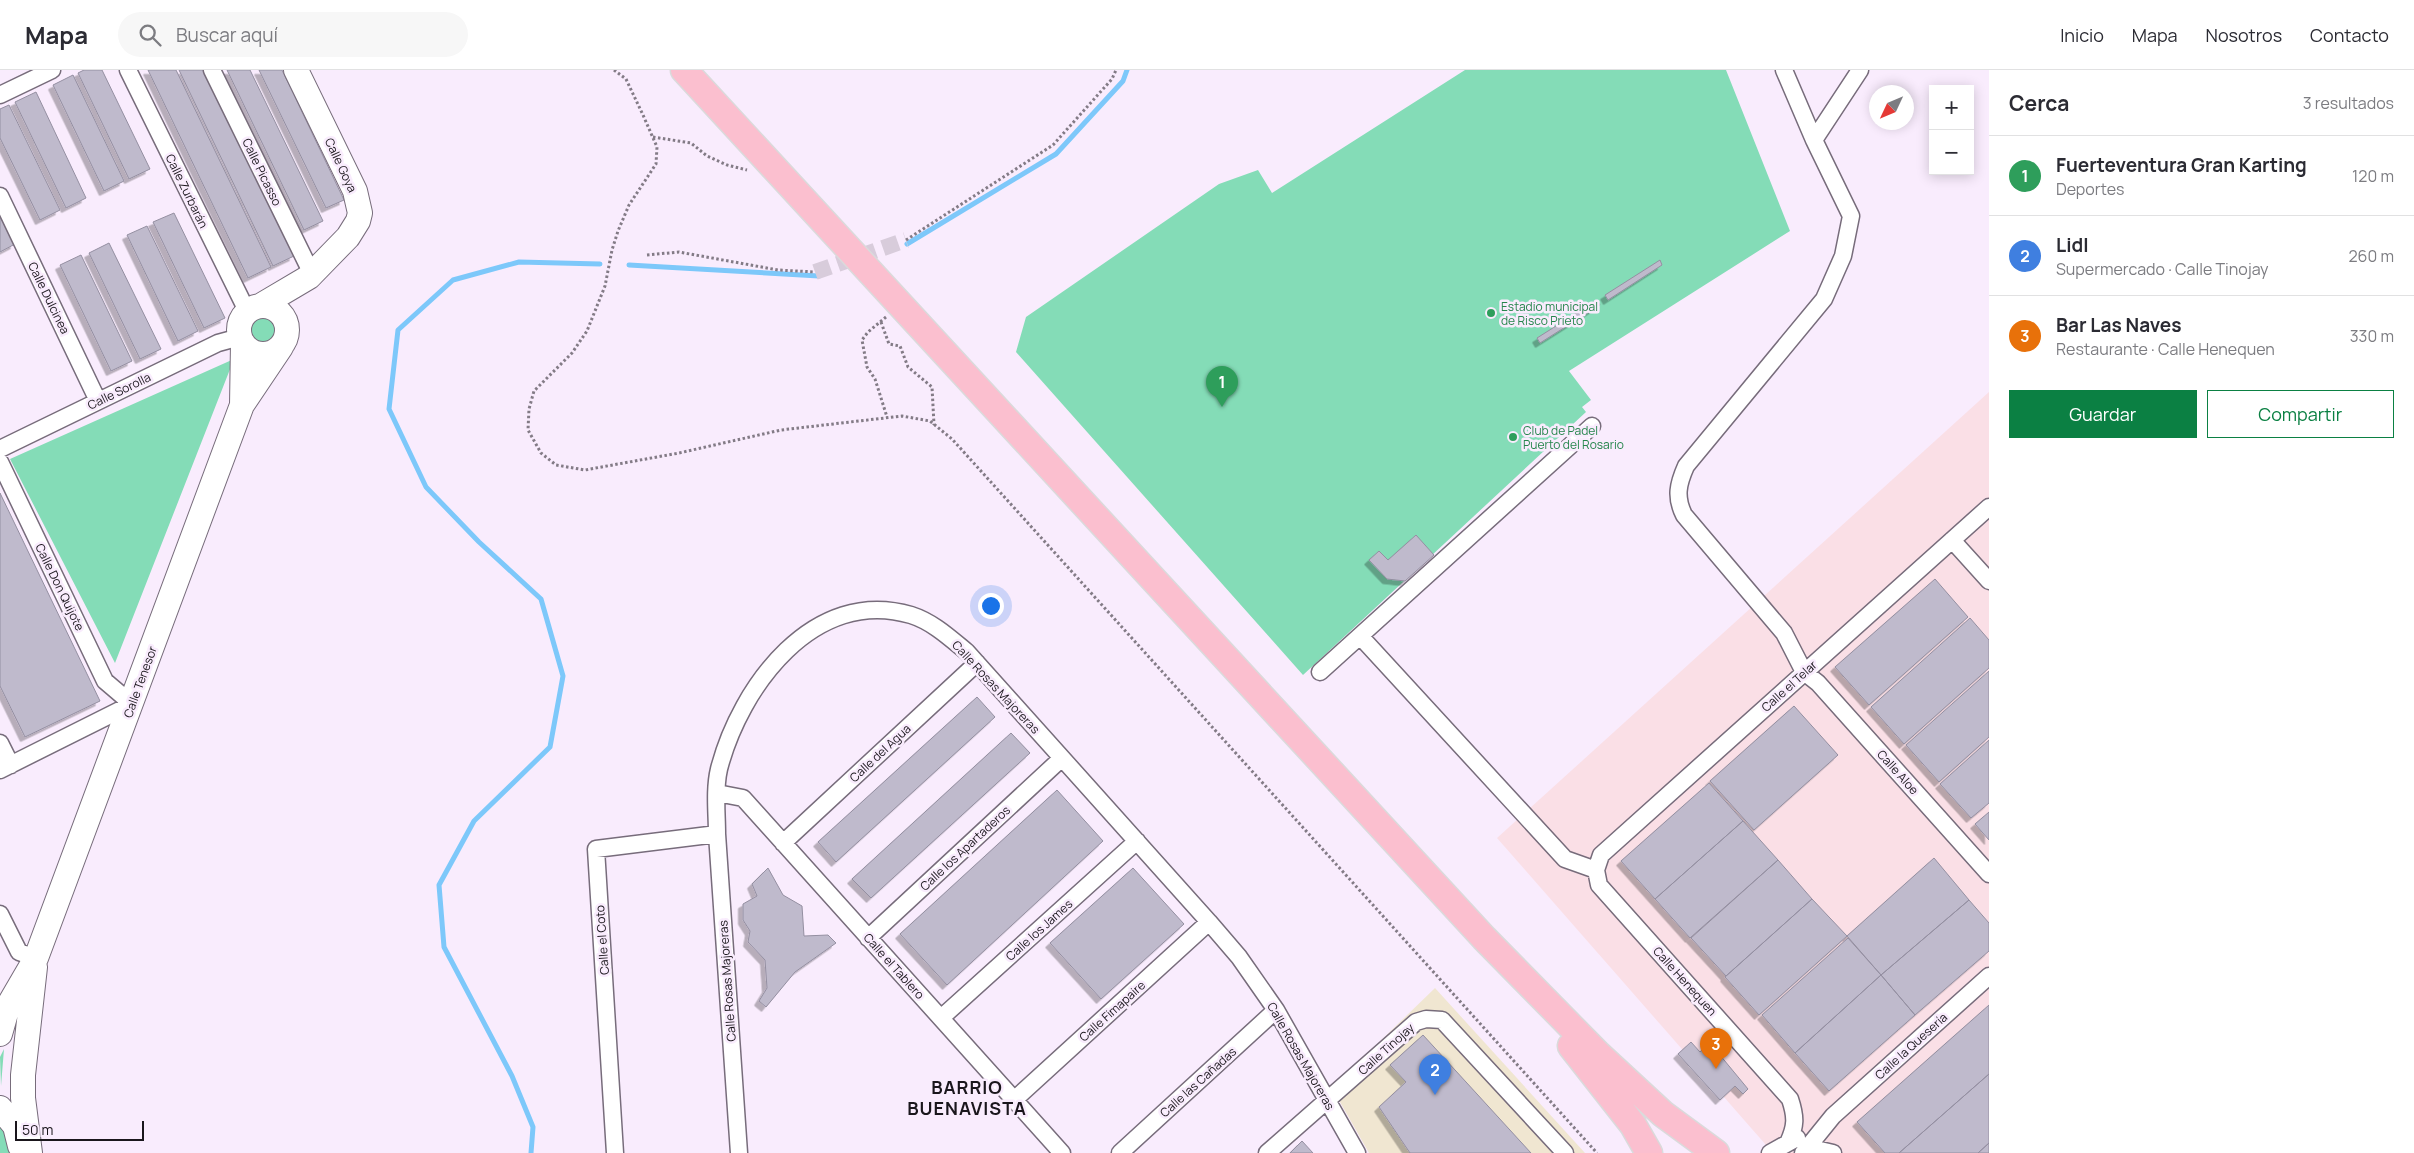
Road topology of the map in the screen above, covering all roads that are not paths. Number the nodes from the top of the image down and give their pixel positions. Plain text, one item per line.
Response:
1 (52, 70) edge
2 (128, 70) edge
3 (212, 70) edge
4 (296, 70) edge
5 (684, 70) edge
6 (1784, 70) edge
7 (1860, 70) edge
8 (0, 96) edge
9 (1814, 140) junction
10 (0, 196) edge
11 (311, 276) junction
12 (254, 308) junction
13 (241, 340) junction
14 (284, 340) junction
15 (98, 401) junction
16 (242, 405) junction
17 (1592, 426) dead end
18 (0, 449) edge
19 (0, 462) edge
20 (1989, 507) edge
21 (1952, 540) junction
22 (1989, 581) edge
23 (1360, 636) junction
24 (977, 663) junction
25 (1320, 672) dead end
26 (1804, 672) junction
27 (132, 704) junction
28 (0, 743) edge
29 (1062, 758) junction
30 (5, 767) edge
31 (717, 793) junction
32 (717, 834) junction
33 (1137, 841) junction
34 (783, 843) junction
35 (1596, 870) junction
36 (1989, 874) edge
37 (0, 914) edge
38 (1209, 922) junction
39 (868, 938) junction
40 (1484, 938) junction
41 (36, 958) junction
42 (1989, 976) edge
43 (1276, 1010) junction
44 (4, 1013) edge
45 (941, 1018) junction
46 (0, 1034) edge
47 (1014, 1100) junction
48 (1327, 1102) junction
49 (0, 1108) edge
50 (1833, 1116) junction
51 (1788, 1143) junction
52 (20, 1153) edge
53 (30, 1153) edge
54 (615, 1153) edge
55 (739, 1153) edge
56 (1062, 1153) edge
57 (1120, 1153) edge
58 (1267, 1153) edge
59 (1357, 1153) edge
60 (1565, 1153) edge
61 (1649, 1153) edge
62 (1716, 1153) edge
63 (1770, 1153) edge
64 (1803, 1153) edge
65 (1810, 1153) edge
66 (1833, 1153) edge

1 - 8 street
2 - 12 street, Calle Zurbarán
3 - 11 street, Calle Picasso
4 - 11 street, Calle Goya
5 - 40 main road
6 - 9 street
7 - 9 street
9 - 26 street
10 - 15 street, Calle Dulcinea
11 - 12 street, Calle Goya
11 - 14 street, Calle Goya
12 - 13 street
12 - 14 street
13 - 14 street
13 - 15 street, Calle Sorolla
13 - 16 street, Calle Tenesor
14 - 16 street, Calle Tenesor
15 - 18 street, Calle Sorolla
16 - 27 street, Calle Tenesor
17 - 23 street
19 - 27 street, Calle Don Quijote
20 - 21 street, Calle el Telar
21 - 22 street
21 - 26 street, Calle el Telar
23 - 25 street
23 - 35 street
24 - 29 street, Calle Rosas Majoreras
24 - 31 street, Calle Rosas Majoreras
24 - 34 street, Calle del Agua
26 - 35 street, Calle el Telar
26 - 36 street, Calle Aloe
27 - 30 street
27 - 41 street, Calle Tenesor
28 - 30 street
29 - 33 street, Calle Rosas Majoreras
29 - 39 street, Calle los Apartaderos
31 - 32 street, Calle Rosas Majoreras
31 - 34 street, Calle el Tablero
32 - 54 street, Calle el Coto
32 - 55 street, Calle Rosas Majoreras
33 - 38 street, Calle Rosas Majoreras
33 - 45 street, Calle los James
34 - 39 street, Calle el Tablero
35 - 51 street, Calle Henequen
37 - 41 street
38 - 43 street, Calle Rosas Majoreras
38 - 47 street, Calle Fimapaire
39 - 45 street, Calle el Tablero
40 - 61 main road
40 - 62 main road
41 - 44 street, Calle Tenesor
41 - 53 street, Calle Tenesor
42 - 50 street, Calle la Quesería
43 - 48 street, Calle Rosas Majoreras
43 - 57 street, Calle las Cañadas
44 - 46 street, Calle Tenesor
45 - 47 street, Calle el Tablero
47 - 56 street, Calle el Tablero
48 - 58 street, Calle Tinojay
48 - 59 street, Calle Rosas Majoreras
48 - 60 street, Calle Tinojay
49 - 52 street
50 - 51 street, Calle la Quesería
50 - 64 street, Calle la Quesería
51 - 63 street, Calle la Quesería
65 - 66 street

